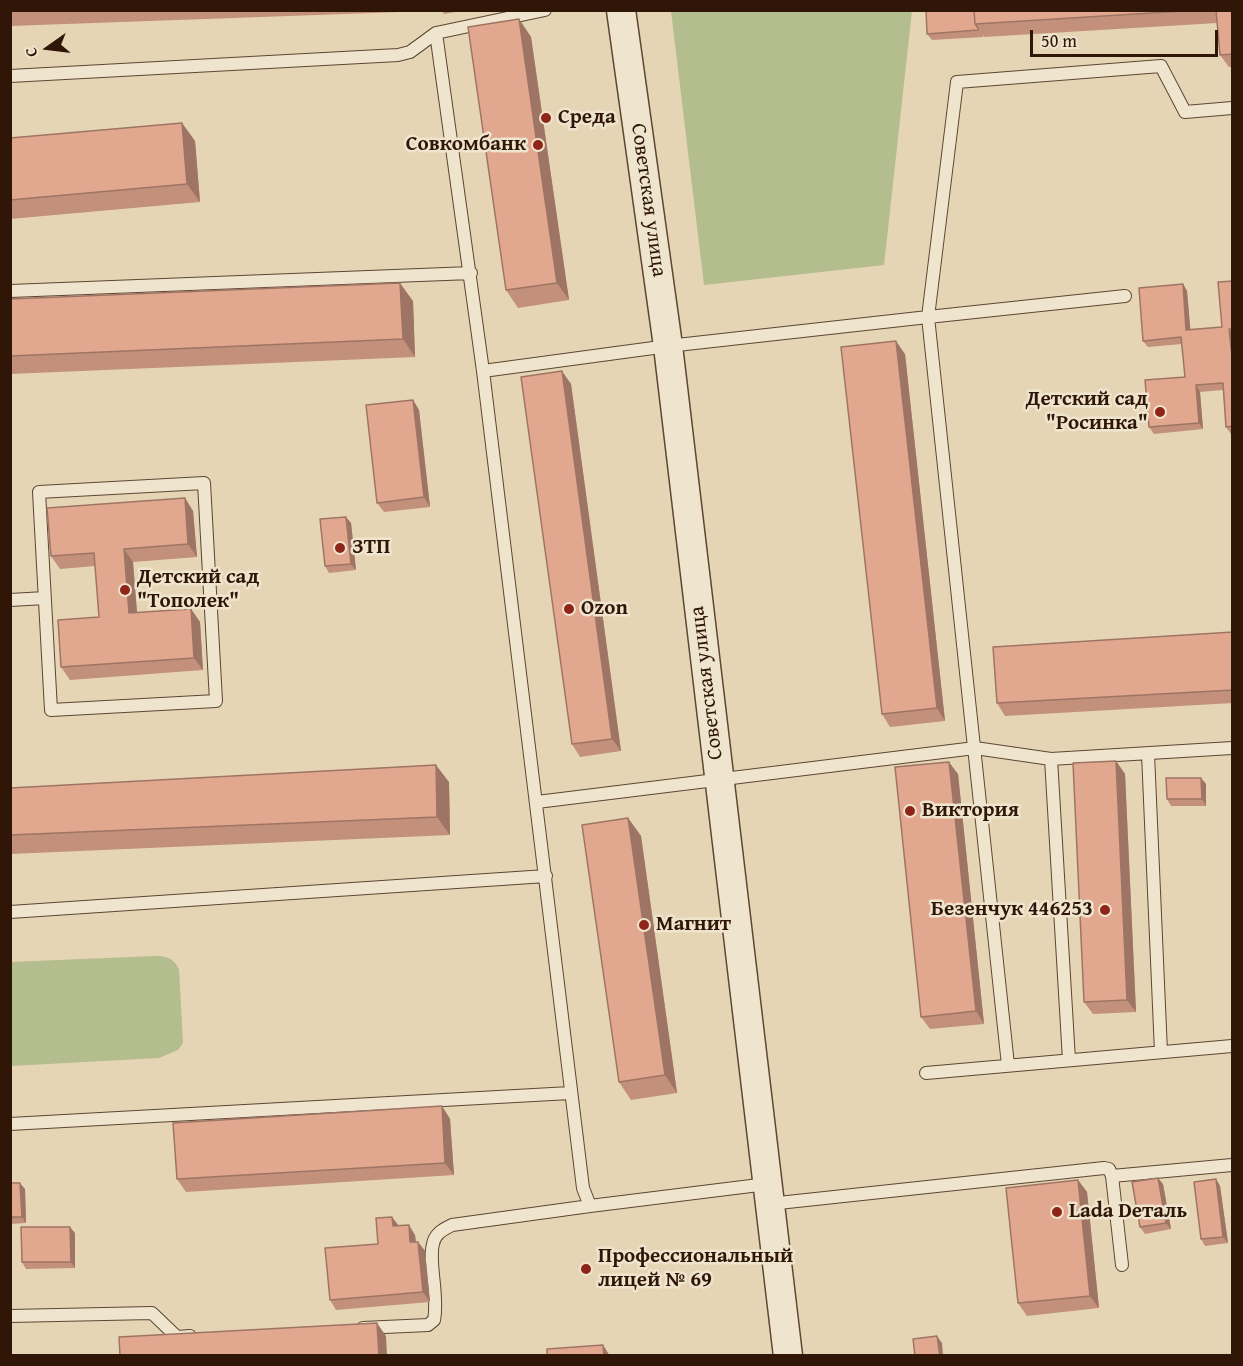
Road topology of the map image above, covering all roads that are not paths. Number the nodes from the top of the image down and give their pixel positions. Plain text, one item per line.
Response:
1 (545, 10) edge
2 (621, 10) edge
3 (436, 33) junction
4 (10, 76) edge
5 (1233, 108) edge
6 (471, 273) junction
7 (10, 291) edge
8 (1125, 296) dead end
9 (928, 317) junction
10 (668, 346) junction
11 (483, 371) junction
12 (45, 598) junction
13 (10, 600) edge
14 (975, 748) junction
15 (1233, 748) edge
16 (1148, 754) junction
17 (1051, 759) junction
18 (718, 778) junction
19 (537, 802) junction
20 (546, 876) junction
21 (10, 912) edge
22 (1233, 1046) edge
23 (1161, 1052) junction
24 (1069, 1060) junction
25 (1008, 1065) junction
26 (926, 1073) dead end
27 (570, 1093) junction
28 (10, 1124) edge
29 (1233, 1165) edge
30 (1112, 1176) junction
31 (768, 1194) junction
32 (590, 1206) junction
33 (1122, 1265) dead end
34 (10, 1316) edge
35 (344, 1329) edge
36 (201, 1336) edge
37 (788, 1356) edge

1 - 3 lane
2 - 10 street, Советская улица
3 - 4 lane
3 - 6 lane
5 - 9 lane
6 - 7 lane
6 - 11 lane
8 - 9 lane
9 - 10 lane
9 - 14 lane
10 - 11 lane
10 - 18 street, Советская улица
11 - 19 lane
12 - 12 lane
12 - 13 lane
14 - 17 lane
14 - 18 lane
14 - 25 lane
15 - 16 lane
16 - 17 lane
16 - 23 lane
17 - 24 lane
18 - 19 lane
18 - 31 street, Советская улица
19 - 20 lane
20 - 21 lane
20 - 27 lane
22 - 23 lane
23 - 24 lane
24 - 25 lane
25 - 26 lane
27 - 28 lane
27 - 32 lane
29 - 30 lane
30 - 31 lane
30 - 33 lane
31 - 32 lane
31 - 37 street, Советская улица
32 - 35 lane
34 - 36 lane

